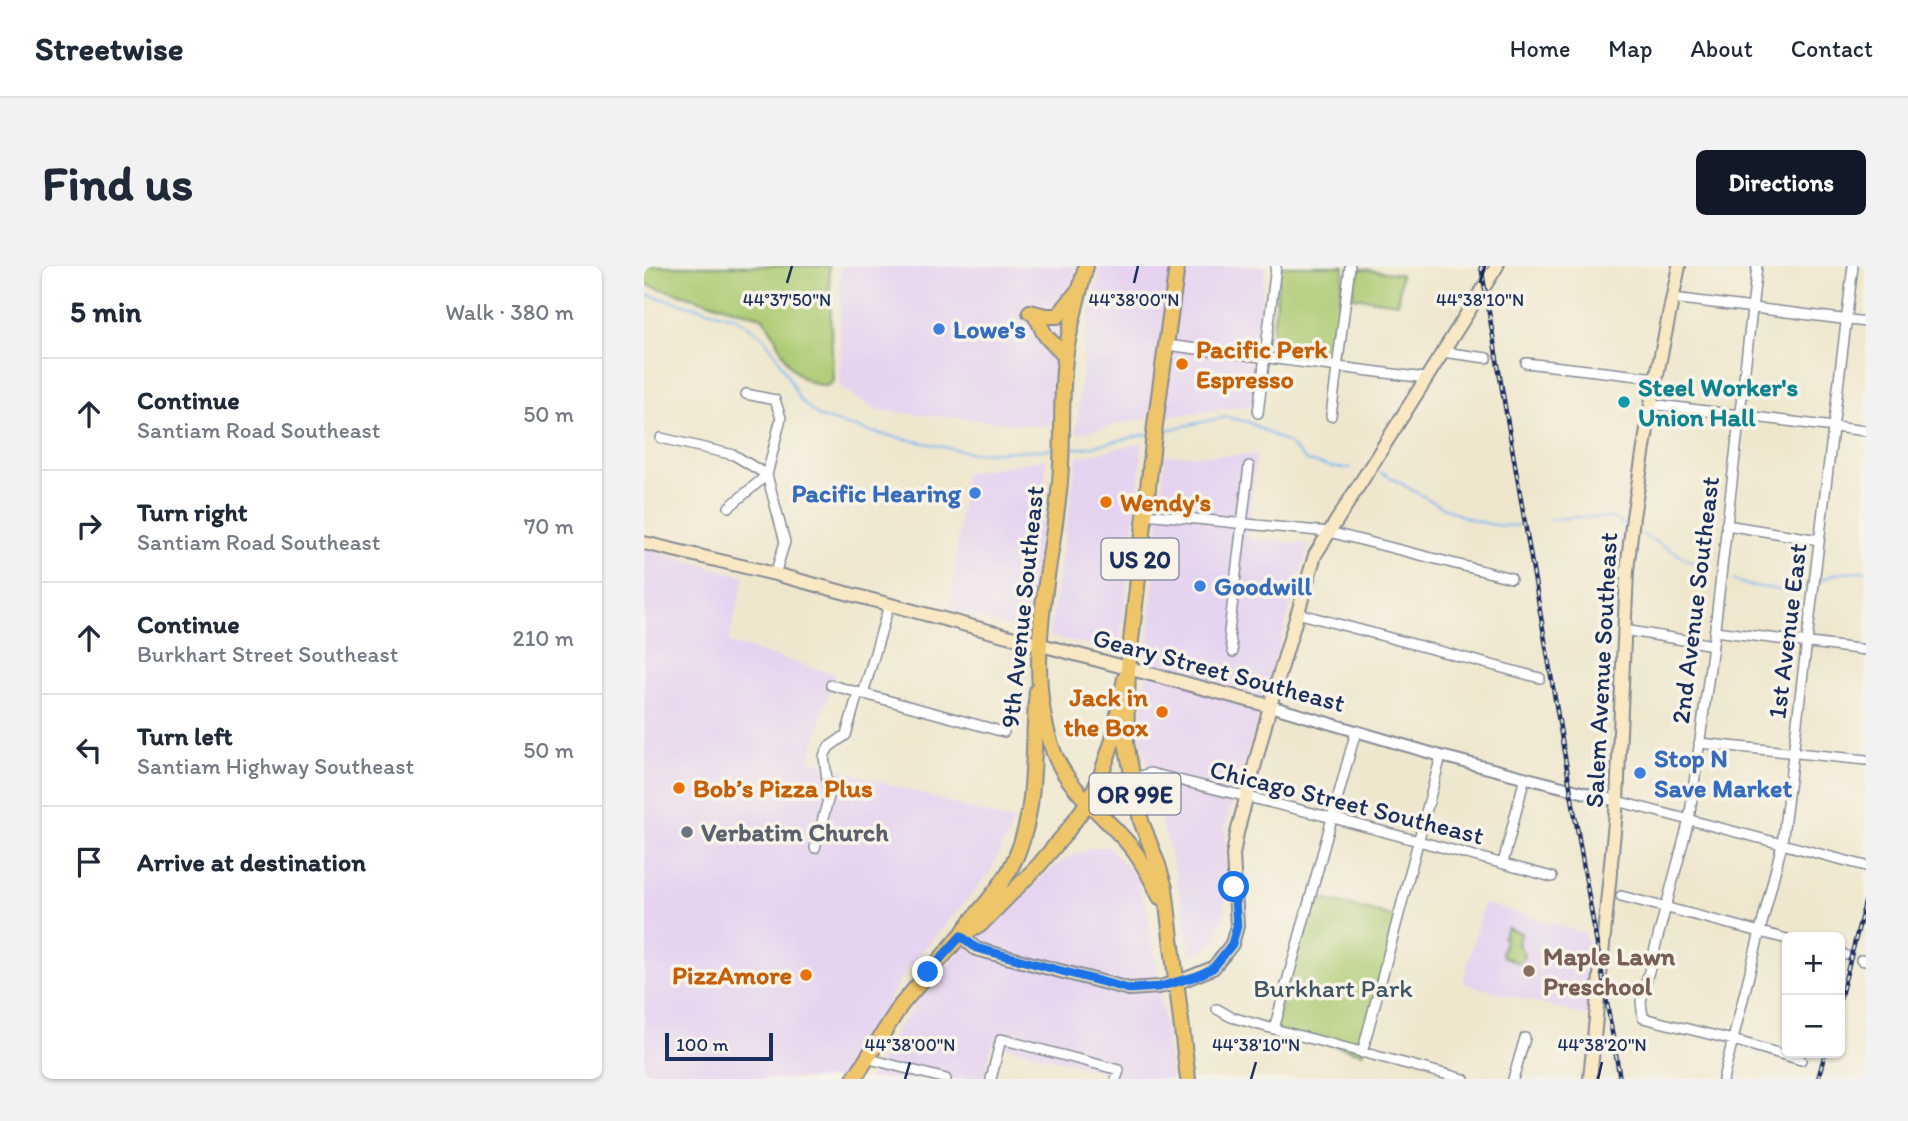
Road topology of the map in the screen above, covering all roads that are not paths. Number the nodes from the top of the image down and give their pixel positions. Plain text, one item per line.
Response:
1 (1086, 266) edge
2 (1177, 266) edge
3 (1276, 266) edge
4 (1350, 266) edge
5 (1497, 266) edge
6 (1679, 266) edge
7 (1757, 266) edge
8 (1853, 266) edge
9 (1080, 288) junction
10 (1673, 298) junction
11 (1752, 309) junction
12 (1846, 320) junction
13 (1866, 322) edge
14 (1166, 345) junction
15 (1442, 352) junction
16 (1065, 357) junction
17 (1264, 358) junction
18 (1487, 358) dead end
19 (1526, 363) dead end
20 (1338, 366) junction
21 (1425, 377) junction
22 (1656, 378) junction
23 (746, 394) dead end
24 (1651, 404) junction
25 (1258, 413) dead end
26 (1739, 415) junction
27 (1331, 416) dead end
28 (1833, 428) junction
29 (1866, 431) edge
30 (661, 438) dead end
31 (1249, 466) dead end
32 (767, 475) junction
33 (729, 507) dead end
34 (1145, 514) junction
35 (1243, 525) junction
36 (1726, 525) junction
37 (1329, 531) junction
38 (1819, 540) junction
39 (644, 543) edge
40 (775, 574) junction
41 (1511, 578) dead end
42 (889, 605) junction
43 (1297, 612) junction
44 (1624, 630) junction
45 (1715, 631) junction
46 (1807, 643) junction
47 (1713, 645) junction
48 (1040, 646) junction
49 (1866, 650) edge
50 (1233, 652) dead end
51 (1128, 668) junction
52 (1540, 678) dead end
53 (1039, 681) junction
54 (831, 685) dead end
55 (861, 693) junction
56 (1270, 706) junction
57 (1356, 731) junction
58 (1004, 732) dead end
59 (1699, 743) junction
60 (1794, 752) junction
61 (1441, 756) junction
62 (1866, 760) edge
63 (1525, 777) junction
64 (1132, 779) junction
65 (1245, 798) junction
66 (1617, 801) junction
67 (1088, 802) junction
68 (1333, 818) junction
69 (1689, 820) junction
70 (1419, 841) junction
71 (1782, 844) junction
72 (815, 848) dead end
73 (1503, 863) junction
74 (1866, 866) edge
75 (1552, 877) dead end
76 (1621, 896) dead end
77 (1667, 907) junction
78 (1168, 915) junction
79 (1760, 932) junction
80 (961, 936) junction
81 (1782, 938) edge
82 (1176, 983) junction
83 (1217, 1009) dead end
84 (1274, 1029) junction
85 (1525, 1038) dead end
86 (1733, 1040) junction
87 (1362, 1053) junction
88 (866, 1058) junction
89 (1801, 1060) dead end
90 (1117, 1075) edge
91 (854, 1079) edge
92 (946, 1079) edge
93 (991, 1079) edge
94 (1188, 1079) edge
95 (1464, 1079) edge
96 (1513, 1079) edge
97 (1590, 1079) edge
98 (1723, 1079) edge

1 - 9 main road, 9th Avenue Southeast / US 20
2 - 14 main road, US 20
3 - 17 street
4 - 20 street
5 - 15 main road
6 - 10 main road, Salem Avenue Southeast
7 - 11 street, 2nd Avenue Southeast
8 - 12 street, 1st Avenue East
9 - 16 main road, 9th Avenue Southeast / US 20
9 - 16 main road
10 - 11 street
10 - 22 main road, Salem Avenue Southeast
11 - 12 street
11 - 26 street, 2nd Avenue Southeast
12 - 13 street
12 - 28 street, 1st Avenue East
14 - 17 street
14 - 34 main road, US 20
15 - 18 street
15 - 21 main road
16 - 48 main road, 9th Avenue Southeast / US 20
17 - 20 street
17 - 25 street
19 - 22 street
20 - 21 street
20 - 27 street
21 - 37 main road
22 - 24 main road, Salem Avenue Southeast
23 - 32 street
24 - 26 street
24 - 44 main road, Salem Avenue Southeast
26 - 28 street
26 - 36 street, 2nd Avenue Southeast
28 - 29 street
28 - 38 street, 1st Avenue East
30 - 32 street
31 - 35 street
32 - 33 street
32 - 40 street
34 - 35 street
34 - 51 main road, US 20
35 - 37 street
35 - 50 street
36 - 38 street
36 - 45 street, 2nd Avenue Southeast
37 - 41 street
37 - 43 main road
38 - 46 street, 1st Avenue East
39 - 40 main road, Geary Street Southeast
40 - 42 main road, Geary Street Southeast
42 - 48 main road, Geary Street Southeast
42 - 55 street
43 - 52 street
43 - 56 main road
44 - 47 street
44 - 66 main road, Salem Avenue Southeast
45 - 46 street
45 - 47 street, 2nd Avenue Southeast
46 - 49 street
46 - 60 street, 1st Avenue East
47 - 59 street, 2nd Avenue Southeast
48 - 51 main road, Geary Street Southeast
48 - 53 main road, 9th Avenue Southeast / US 20
51 - 56 main road, Geary Street Southeast
51 - 64 main road, OR 99E
51 - 67 main road, US 20
53 - 67 main road, OR 99E
53 - 80 main road, 9th Avenue Southeast / US 20
54 - 55 street
55 - 58 street
55 - 72 street
56 - 57 street, Geary Street Southeast
56 - 65 main road
57 - 61 street, Geary Street Southeast
57 - 68 street
59 - 60 street
59 - 69 street, 2nd Avenue Southeast
60 - 62 street
60 - 71 street, 1st Avenue East
61 - 63 street, Geary Street Southeast
61 - 70 street
63 - 66 street, Geary Street Southeast
63 - 73 street
64 - 65 street, Chicago Street Southeast
64 - 78 main road, OR 99E
65 - 68 street, Chicago Street Southeast
65 - 82 main road
66 - 69 street, Geary Street Southeast
66 - 97 main road, Salem Avenue Southeast
67 - 78 main road, OR 99E
67 - 80 main road, US 20
68 - 70 street, Chicago Street Southeast
68 - 84 street
69 - 71 street, Geary Street Southeast
69 - 77 street, 2nd Avenue Southeast
70 - 73 street, Chicago Street Southeast
70 - 87 street
71 - 74 street, Geary Street Southeast
71 - 79 street, 1st Avenue East
73 - 75 street, Chicago Street Southeast
76 - 77 street
77 - 79 street
77 - 86 street, 2nd Avenue Southeast
78 - 82 main road, OR 99E
79 - 81 street
79 - 86 street, 1st Avenue East
80 - 82 main road
80 - 88 main road, US 20
82 - 94 main road, OR 99E
83 - 84 street
84 - 87 street
85 - 96 street
86 - 89 street
86 - 98 street, 1st Avenue East
87 - 95 street
88 - 91 main road, US 20
88 - 92 street
90 - 93 street

